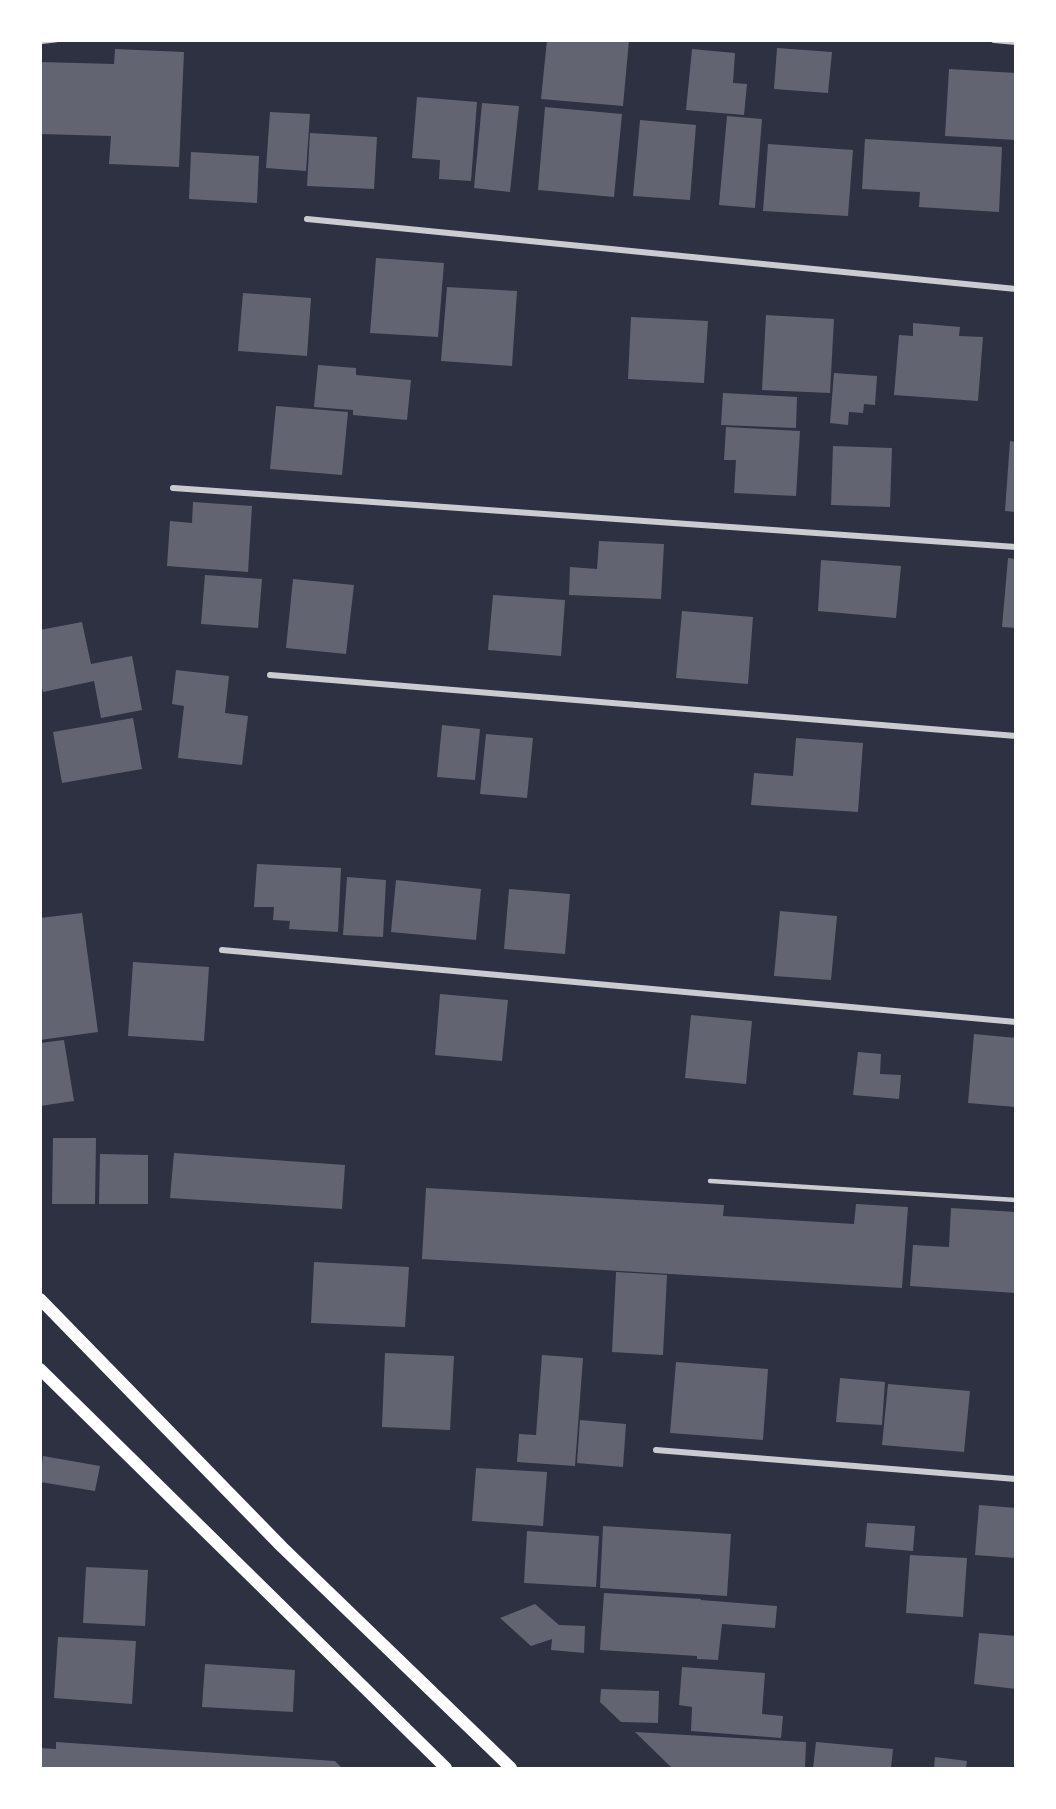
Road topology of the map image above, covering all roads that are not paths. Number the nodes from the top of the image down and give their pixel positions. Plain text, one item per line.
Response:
1 (57, 40) edge
2 (994, 40) edge
3 (40, 42) edge
4 (1016, 42) edge
5 (308, 219) dead end
6 (1016, 289) edge
7 (173, 488) dead end
8 (1016, 547) edge
9 (270, 675) dead end
10 (1016, 736) edge
11 (222, 950) dead end
12 (1016, 1022) edge
13 (710, 1181) dead end
14 (1016, 1200) edge
15 (40, 1299) edge
16 (40, 1369) edge
17 (656, 1450) dead end
18 (1016, 1479) edge
19 (446, 1768) edge
20 (511, 1768) edge

1 - 3 lane
2 - 4 street
5 - 6 street
7 - 8 street
9 - 10 street
11 - 12 street
13 - 14 lane
15 - 20 main road
16 - 19 main road
17 - 18 street

